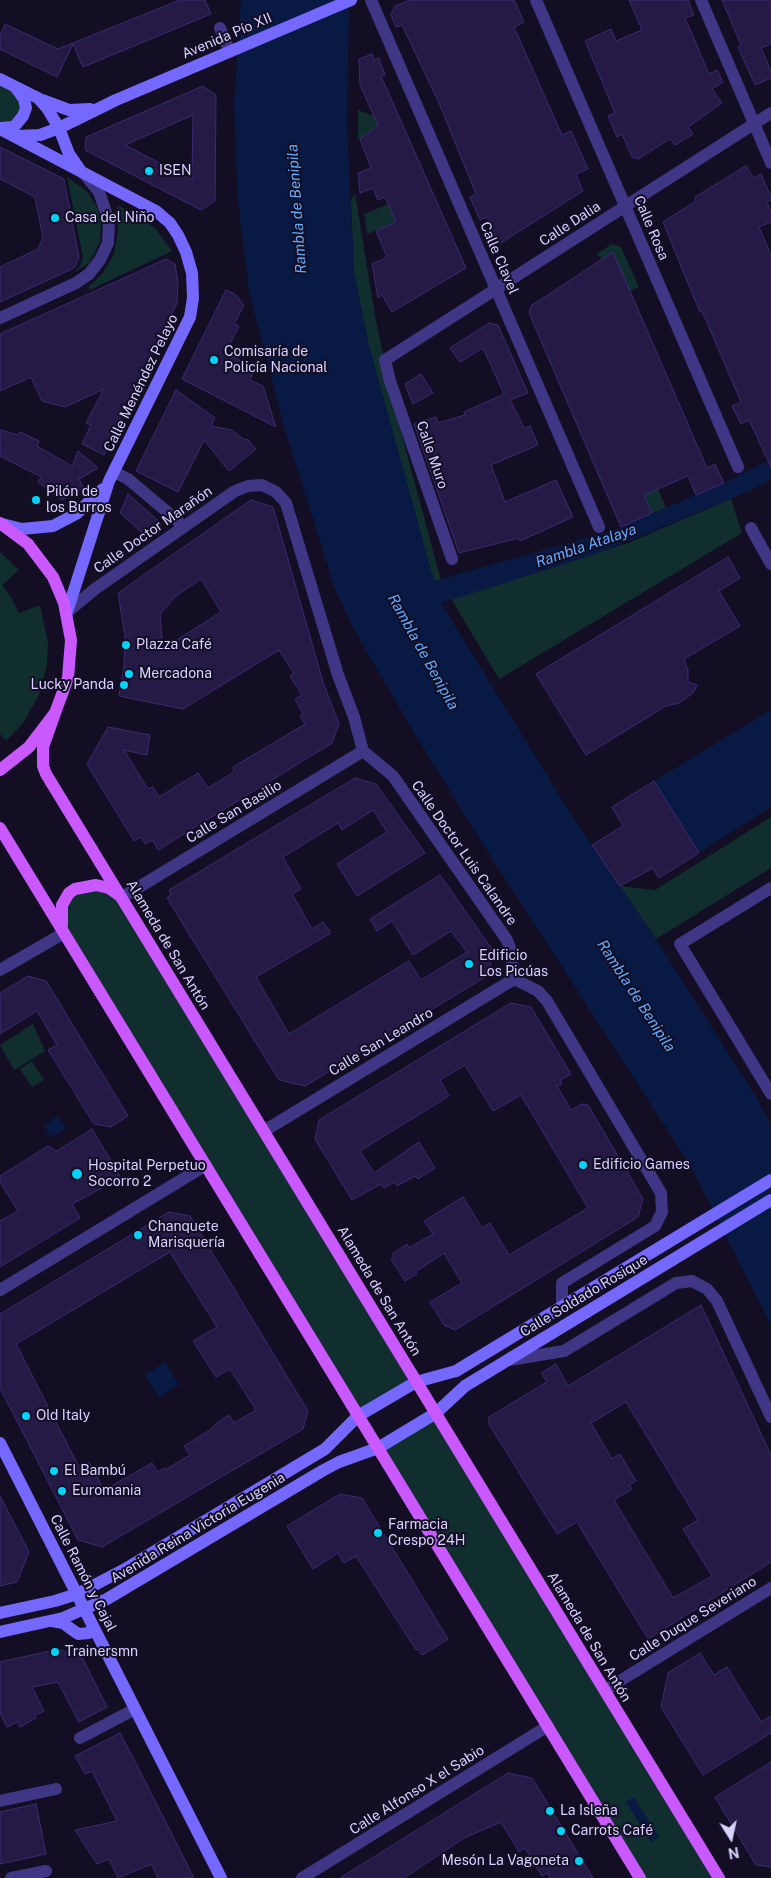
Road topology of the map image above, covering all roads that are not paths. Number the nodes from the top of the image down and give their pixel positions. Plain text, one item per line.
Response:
1 (350, 0) edge
2 (371, 0) edge
3 (536, 0) edge
4 (701, 0) edge
5 (220, 28) dead end
6 (234, 48) junction
7 (0, 78) edge
8 (14, 86) junction
9 (38, 98) junction
10 (116, 100) junction
11 (86, 113) junction
12 (771, 113) edge
13 (754, 124) junction
14 (59, 128) junction
15 (0, 129) edge
16 (12, 136) junction
17 (67, 146) junction
18 (771, 163) edge
19 (82, 172) junction
20 (625, 207) junction
21 (496, 289) junction
22 (0, 318) edge
23 (385, 360) joint
24 (738, 467) dead end
25 (111, 477) junction
26 (1, 523) edge
27 (600, 527) dead end
28 (182, 528) junction
29 (751, 528) dead end
30 (452, 559) dead end
31 (771, 564) edge
32 (67, 612) junction
33 (55, 713) junction
34 (363, 751) junction
35 (0, 770) edge
36 (0, 828) edge
37 (771, 888) edge
38 (120, 896) junction
39 (63, 932) junction
40 (0, 970) edge
41 (514, 979) junction
42 (771, 1094) edge
43 (264, 1131) junction
44 (206, 1165) junction
45 (771, 1180) edge
46 (771, 1200) edge
47 (0, 1290) edge
48 (562, 1307) junction
49 (506, 1361) junction
50 (416, 1382) junction
51 (436, 1413) junction
52 (358, 1416) junction
53 (771, 1417) edge
54 (0, 1443) edge
55 (378, 1448) junction
56 (771, 1588) edge
57 (77, 1594) junction
58 (84, 1610) junction
59 (0, 1613) edge
60 (50, 1621) junction
61 (93, 1627) junction
62 (0, 1632) edge
63 (604, 1690) junction
64 (135, 1709) junction
65 (548, 1726) junction
66 (80, 1738) dead end
67 (56, 1790) dead end
68 (0, 1801) edge
69 (46, 1871) dead end
70 (11, 1878) edge
71 (221, 1878) edge
72 (302, 1878) edge
73 (640, 1878) edge
74 (719, 1878) edge

1 - 6 main road, Avenida Pío XII
2 - 21 street, Calle Clavel
3 - 20 street, Calle Rosa
4 - 13 street
5 - 6 street
6 - 10 main road, Avenida Pío XII
7 - 8 main road
8 - 9 main road
8 - 15 main road
9 - 10 main road
9 - 14 main road
10 - 11 main road
11 - 14 main road
11 - 17 main road
12 - 13 street, Calle Dalia
13 - 18 street
13 - 20 street, Calle Dalia
14 - 16 main road
14 - 17 main road
15 - 16 main road, Calle Menéndez Pelayo
16 - 19 main road, Calle Menéndez Pelayo
17 - 19 main road
19 - 22 street
19 - 25 main road, Calle Menéndez Pelayo
20 - 21 street, Calle Dalia
20 - 24 street, Calle Rosa
21 - 23 street, Calle Dalia
21 - 27 street, Calle Clavel
23 - 30 street, Calle Muro
25 - 26 main road
25 - 28 street
25 - 32 main road
26 - 32 main road
28 - 32 street, Calle Doctor Marañón
28 - 34 street, Calle Doctor Marañón
29 - 31 street
32 - 33 main road
33 - 35 main road
33 - 38 main road, Alameda de San Antón
34 - 38 street, Calle San Basilio
34 - 41 street, Calle Doctor Luis Calandre
36 - 39 main road
37 - 42 street
38 - 39 main road
38 - 43 main road, Alameda de San Antón
39 - 40 street
39 - 44 main road
41 - 43 street, Calle San Leandro
41 - 48 street, Calle Soldado Rosique
43 - 50 main road, Alameda de San Antón
44 - 47 street
44 - 52 main road
45 - 48 main road, Calle Soldado Rosique
46 - 49 main road, Calle Soldado Rosique
48 - 50 main road, Calle Soldado Rosique
49 - 51 main road, Calle Soldado Rosique
49 - 53 street, Calle Soldado Rosique
50 - 51 main road, Alameda de San Antón
50 - 52 main road, Calle Soldado Rosique
51 - 55 main road, Avenida Reina Victoria Eugenia
51 - 63 main road, Alameda de San Antón
52 - 55 main road
52 - 57 main road, Avenida Reina Victoria Eugenia
54 - 57 main road, Calle Ramón y Cajal
55 - 58 main road, Avenida Reina Victoria Eugenia
55 - 65 main road
56 - 63 street, Calle Duque Severiano
57 - 58 main road, Calle Ramón y Cajal
57 - 59 main road, Avenida Reina Victoria Eugenia
58 - 60 main road, Avenida Reina Victoria Eugenia
58 - 61 main road, Calle Ramón y Cajal
60 - 61 main road
60 - 62 main road, Avenida Reina Victoria Eugenia
61 - 64 main road, Calle Ramón y Cajal
63 - 74 main road, Alameda de San Antón
64 - 66 street
64 - 71 main road, Calle Ramón y Cajal
65 - 72 street, Calle Alfonso X el Sabio
65 - 73 main road
67 - 68 street
69 - 70 street

